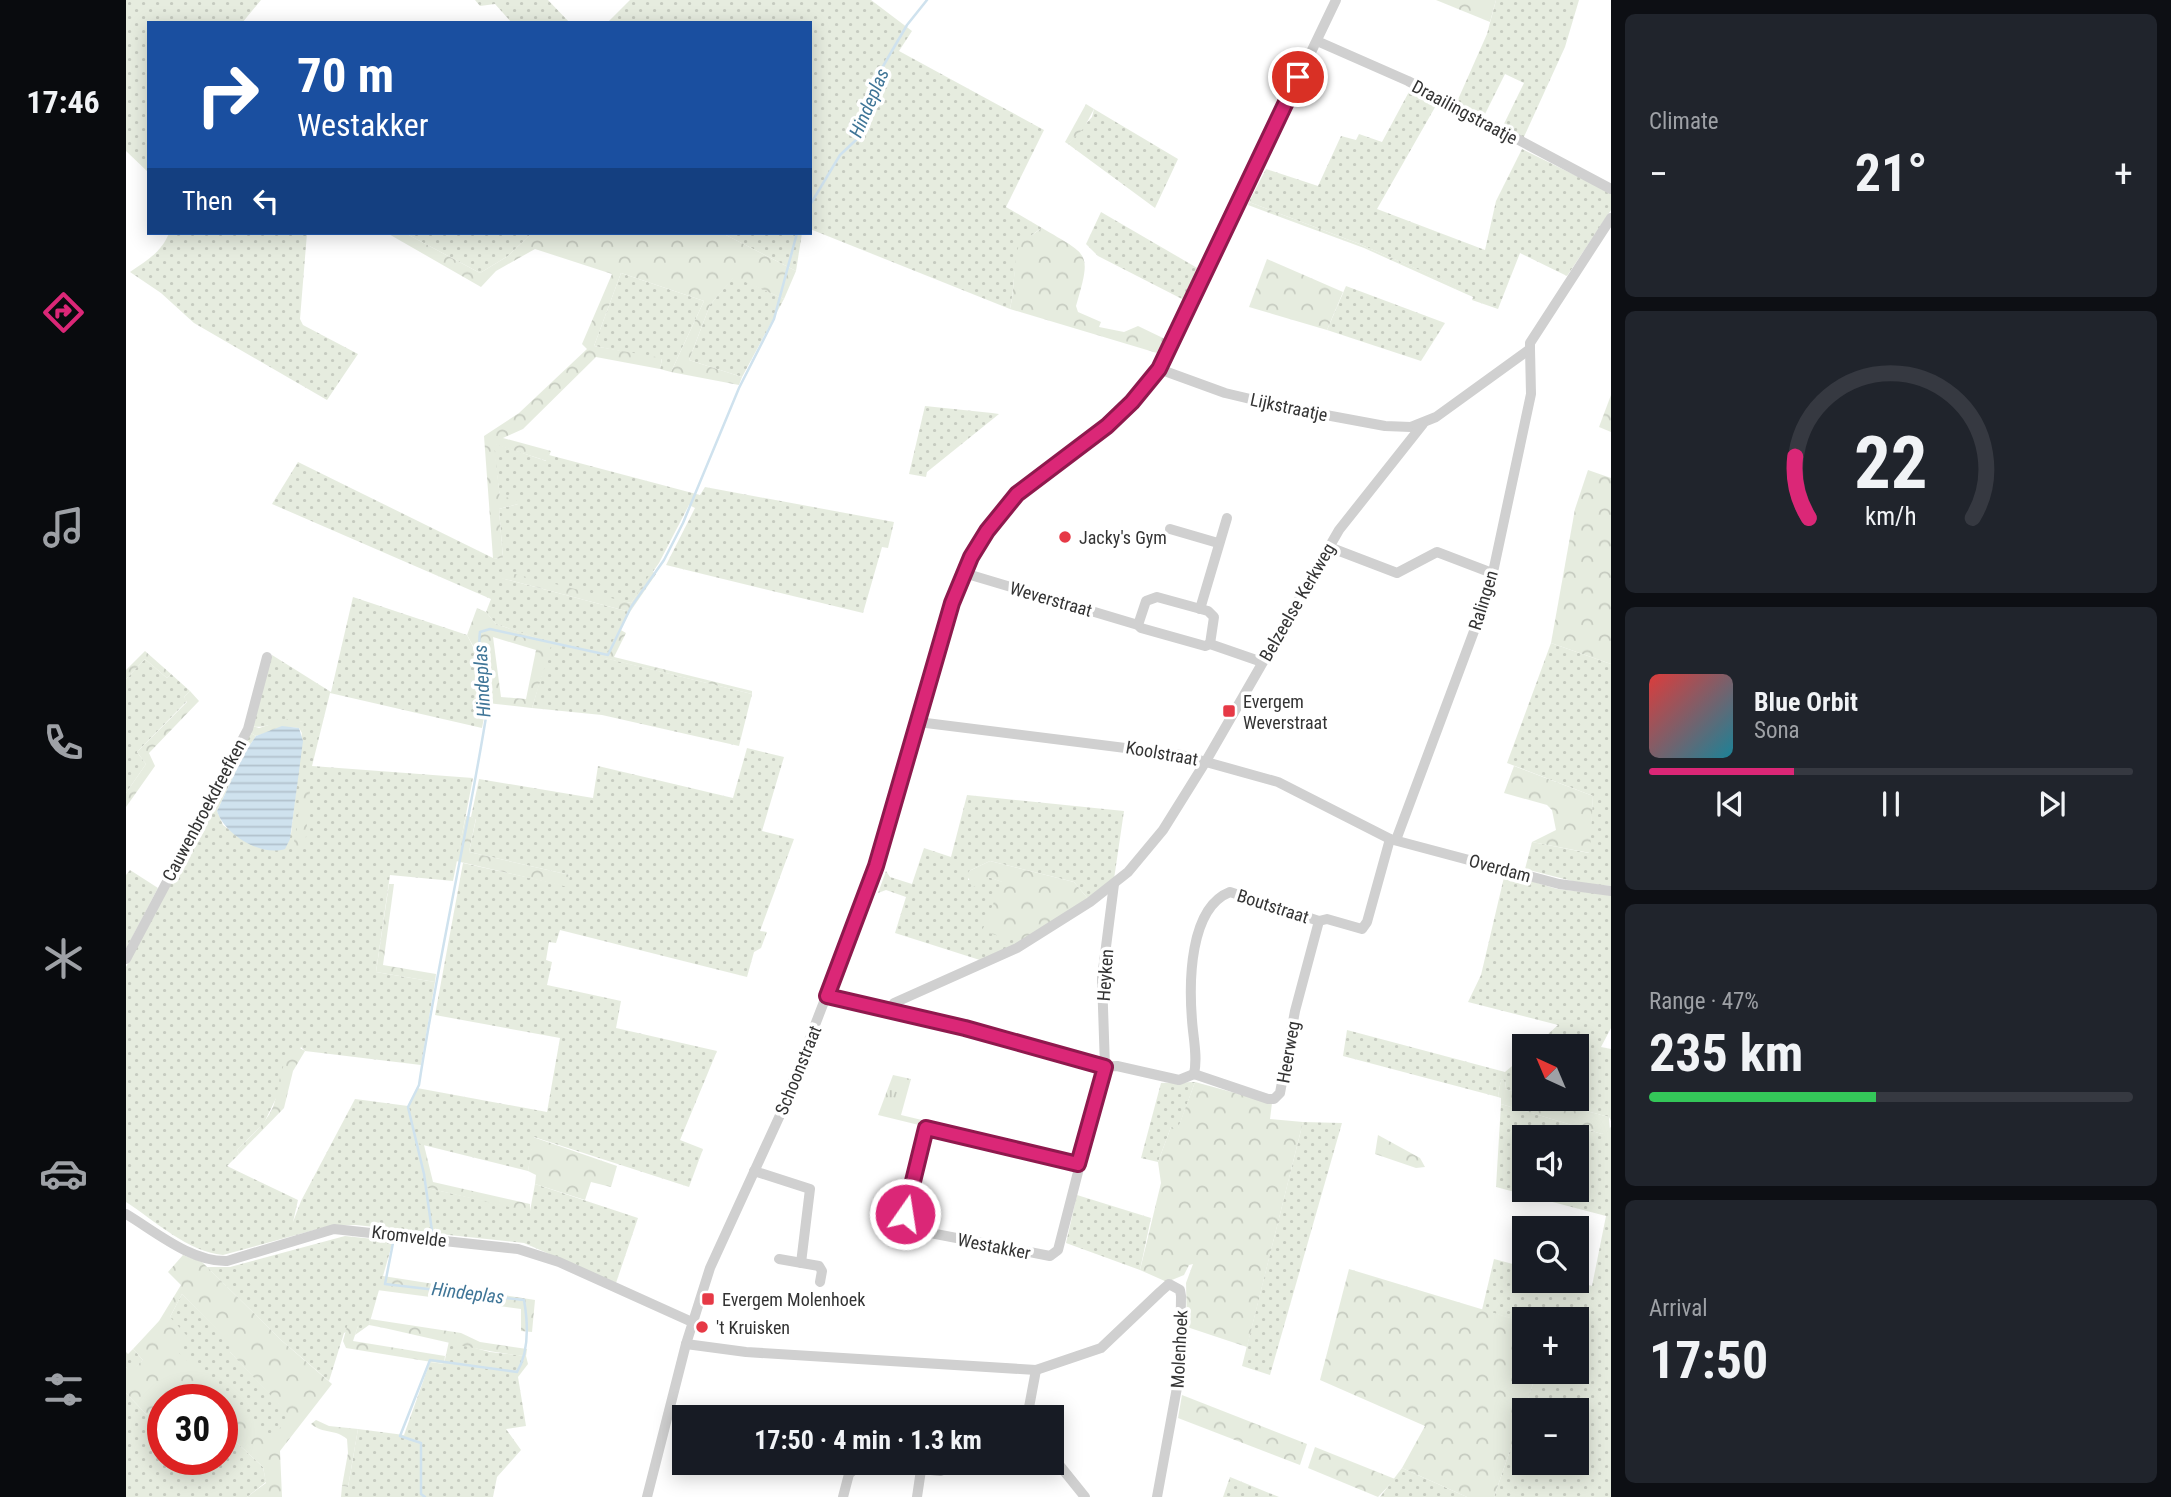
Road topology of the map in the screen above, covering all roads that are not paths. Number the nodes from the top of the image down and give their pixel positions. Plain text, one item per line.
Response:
1 (1336, 0) edge
2 (1317, 41) junction
3 (1611, 189) edge
4 (1611, 218) edge
5 (1531, 349) junction
6 (1159, 369) junction
7 (1423, 424) junction
8 (1227, 518) dead end
9 (1170, 529) dead end
10 (1218, 543) junction
11 (1329, 547) junction
12 (964, 573) junction
13 (1492, 573) junction
14 (1200, 608) junction
15 (1138, 625) junction
16 (1210, 644) junction
17 (267, 657) dead end
18 (1262, 662) junction
19 (918, 722) junction
20 (1206, 761) junction
21 (1393, 840) junction
22 (1114, 884) junction
23 (1611, 891) edge
24 (1318, 921) junction
25 (126, 958) edge
26 (827, 996) junction
27 (892, 1011) junction
28 (1105, 1067) junction
29 (1194, 1074) junction
30 (1078, 1164) junction
31 (754, 1171) junction
32 (126, 1214) edge
33 (779, 1259) dead end
34 (801, 1263) junction
35 (820, 1282) dead end
36 (692, 1322) junction
37 (686, 1344) junction
38 (1036, 1370) junction
39 (1029, 1405) edge
40 (1064, 1471) edge
41 (849, 1475) edge
42 (920, 1475) edge
43 (647, 1497) edge
44 (843, 1497) edge
45 (917, 1497) edge
46 (1085, 1497) edge
47 (1157, 1497) edge

1 - 2 street, Schoonstraat
2 - 3 street, Draailingstraatje
2 - 6 street, Schoonstraat
4 - 5 street, Ralingen
5 - 7 street
5 - 13 street, Ralingen
6 - 7 street, Lijkstraatje
6 - 12 street, Schoonstraat
7 - 11 street, Belzeelse Kerkweg
8 - 10 street
9 - 10 street
10 - 14 street
11 - 13 street
11 - 18 street, Belzeelse Kerkweg
12 - 15 street, Weverstraat
12 - 19 street, Schoonstraat
13 - 21 street, Ralingen
14 - 15 street
14 - 16 street
15 - 16 street, Weverstraat
16 - 18 street, Weverstraat
17 - 25 street, Cauwenbroekdreefken
18 - 20 street, Belzeelse Kerkweg
19 - 20 street, Koolstraat
19 - 26 street, Schoonstraat
20 - 21 street, Koolstraat
20 - 22 street, Belzeelse Kerkweg
21 - 23 street, Overdam
21 - 24 street, Boutstraat
22 - 27 street, Belzeelse Kerkweg
22 - 28 street, Heyken
24 - 29 street, Heerweg
24 - 29 street, Boutstraat
26 - 27 street
26 - 31 street, Schoonstraat
27 - 28 street
28 - 29 street
28 - 30 street
30 - 30 street, Westakker
31 - 34 street
31 - 36 street, Schoonstraat
32 - 36 street, Kromvelde
33 - 34 street
34 - 35 street
36 - 37 street, Schoonstraat
37 - 38 street, Molenhoek
37 - 43 street, Schoonstraat
38 - 39 street
38 - 47 street, Molenhoek
40 - 46 street
41 - 44 street
42 - 45 street

